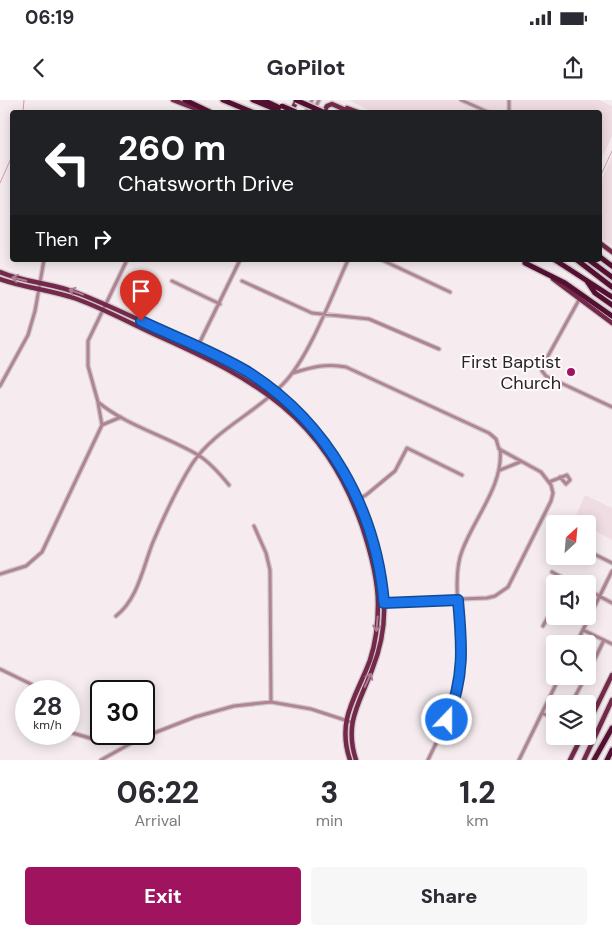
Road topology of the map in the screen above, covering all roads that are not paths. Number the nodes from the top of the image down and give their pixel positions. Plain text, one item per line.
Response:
1 (173, 100) edge
2 (185, 100) edge
3 (223, 100) edge
4 (253, 100) edge
5 (265, 100) edge
6 (296, 100) edge
7 (303, 100) edge
8 (332, 100) edge
9 (461, 100) edge
10 (281, 109) edge
11 (202, 110) edge
12 (204, 110) edge
13 (247, 110) edge
14 (318, 110) edge
15 (320, 110) edge
16 (324, 110) edge
17 (346, 110) edge
18 (354, 110) edge
19 (484, 110) edge
20 (602, 258) edge
21 (44, 262) edge
22 (126, 262) edge
23 (238, 262) edge
24 (347, 262) edge
25 (386, 262) edge
26 (524, 262) edge
27 (524, 262) edge
28 (558, 262) edge
29 (580, 262) edge
30 (584, 262) edge
31 (592, 262) edge
32 (612, 266) edge
33 (0, 272) edge
34 (583, 277) junction
35 (612, 277) edge
36 (0, 279) edge
37 (172, 281) dead end
38 (242, 281) dead end
39 (39, 283) junction
40 (612, 285) edge
41 (38, 289) junction
42 (450, 292) dead end
43 (580, 297) junction
44 (612, 297) edge
45 (104, 304) junction
46 (220, 304) junction
47 (612, 305) edge
48 (102, 310) junction
49 (323, 315) junction
50 (612, 316) edge
51 (141, 321) junction
52 (612, 323) edge
53 (138, 327) junction
54 (198, 347) junction
55 (439, 350) dead end
56 (195, 352) junction
57 (293, 373) junction
58 (0, 386) edge
59 (276, 392) junction
60 (271, 396) junction
61 (98, 402) junction
62 (612, 407) edge
63 (121, 418) junction
64 (102, 425) junction
65 (324, 442) junction
66 (320, 445) junction
67 (500, 449) junction
68 (199, 455) junction
69 (520, 462) junction
70 (500, 470) junction
71 (462, 475) dead end
72 (560, 477) dead end
73 (549, 482) junction
74 (229, 485) dead end
75 (358, 499) junction
76 (353, 502) junction
77 (254, 526) dead end
78 (596, 555) edge
79 (612, 563) edge
80 (612, 571) edge
81 (552, 572) dead end
82 (0, 574) edge
83 (556, 575) edge
84 (596, 594) edge
85 (599, 596) junction
86 (458, 600) junction
87 (381, 603) junction
88 (612, 603) edge
89 (116, 616) dead end
90 (546, 622) edge
91 (544, 626) dead end
92 (583, 630) junction
93 (580, 635) edge
94 (604, 640) junction
95 (612, 644) edge
96 (596, 656) edge
97 (0, 669) edge
98 (8, 673) junction
99 (612, 675) edge
100 (6, 678) dead end
101 (23, 680) edge
102 (556, 685) edge
103 (612, 700) edge
104 (271, 702) junction
105 (596, 708) edge
106 (542, 713) junction
107 (546, 715) edge
108 (349, 721) junction
109 (612, 728) edge
110 (155, 733) edge
111 (127, 745) edge
112 (578, 745) edge
113 (612, 750) edge
114 (101, 760) edge
115 (350, 760) edge
116 (356, 760) edge
117 (428, 760) edge
118 (519, 760) edge
119 (570, 760) edge
120 (584, 760) edge
121 (594, 760) edge
122 (607, 760) edge

1 - 11 main road
2 - 12 highway
3 - 13 highway
4 - 10 highway
5 - 10 highway
6 - 14 highway, bridge
7 - 15 highway, bridge
8 - 18 main road
9 - 19 street
16 - 17 main road
20 - 32 highway
21 - 39 street
22 - 45 street
23 - 46 street
24 - 49 street
25 - 42 street
26 - 43 main road
27 - 50 highway
28 - 34 highway
29 - 40 highway
30 - 40 highway
31 - 35 highway
39 -> 33 main road
34 - 44 highway
34 - 47 highway
36 - 41 main road
37 - 46 street
38 - 49 street
39 - 41 street
45 -> 39 main road
41 - 48 main road
41 - 58 street
43 - 52 main road
43 - 62 street
45 - 48 street
45 - 51 main road
46 - 54 street
48 - 53 main road
48 - 61 street
49 - 55 street
49 - 57 street
51 - 53 main road
51 - 54 main road
53 - 56 main road
54 - 56 street
54 - 59 main road
56 - 60 main road
57 - 59 street
57 - 67 street
59 - 60 street
59 - 65 main road
60 - 66 main road
60 - 68 street
61 - 63 street
61 - 64 street
63 - 64 street
63 - 68 street
64 - 82 street
65 - 66 main road
65 - 75 main road
66 - 76 main road
67 - 69 street
67 - 70 street
68 - 74 street
68 - 89 street
69 - 70 street
69 - 73 street
70 - 86 street
71 - 75 street
72 - 73 street
73 - 86 street
75 - 76 street
75 - 87 main road
76 - 87 main road
77 - 104 street
78 - 79 street
80 - 85 street
81 - 83 street
84 - 85 street
85 - 88 street
85 - 92 street
86 - 87 street
86 - 117 street
87 - 108 main road
90 - 91 street
92 - 93 street
92 - 94 street
94 - 95 street
94 - 96 street
97 - 98 street
98 - 100 street
98 - 101 street
99 - 105 main road
102 - 106 street
103 - 120 main road
104 - 108 street
104 - 110 street
106 - 107 street
106 - 118 street
108 - 115 main road
108 - 116 main road
109 - 121 highway
111 - 114 street
112 - 119 main road
113 - 122 highway

